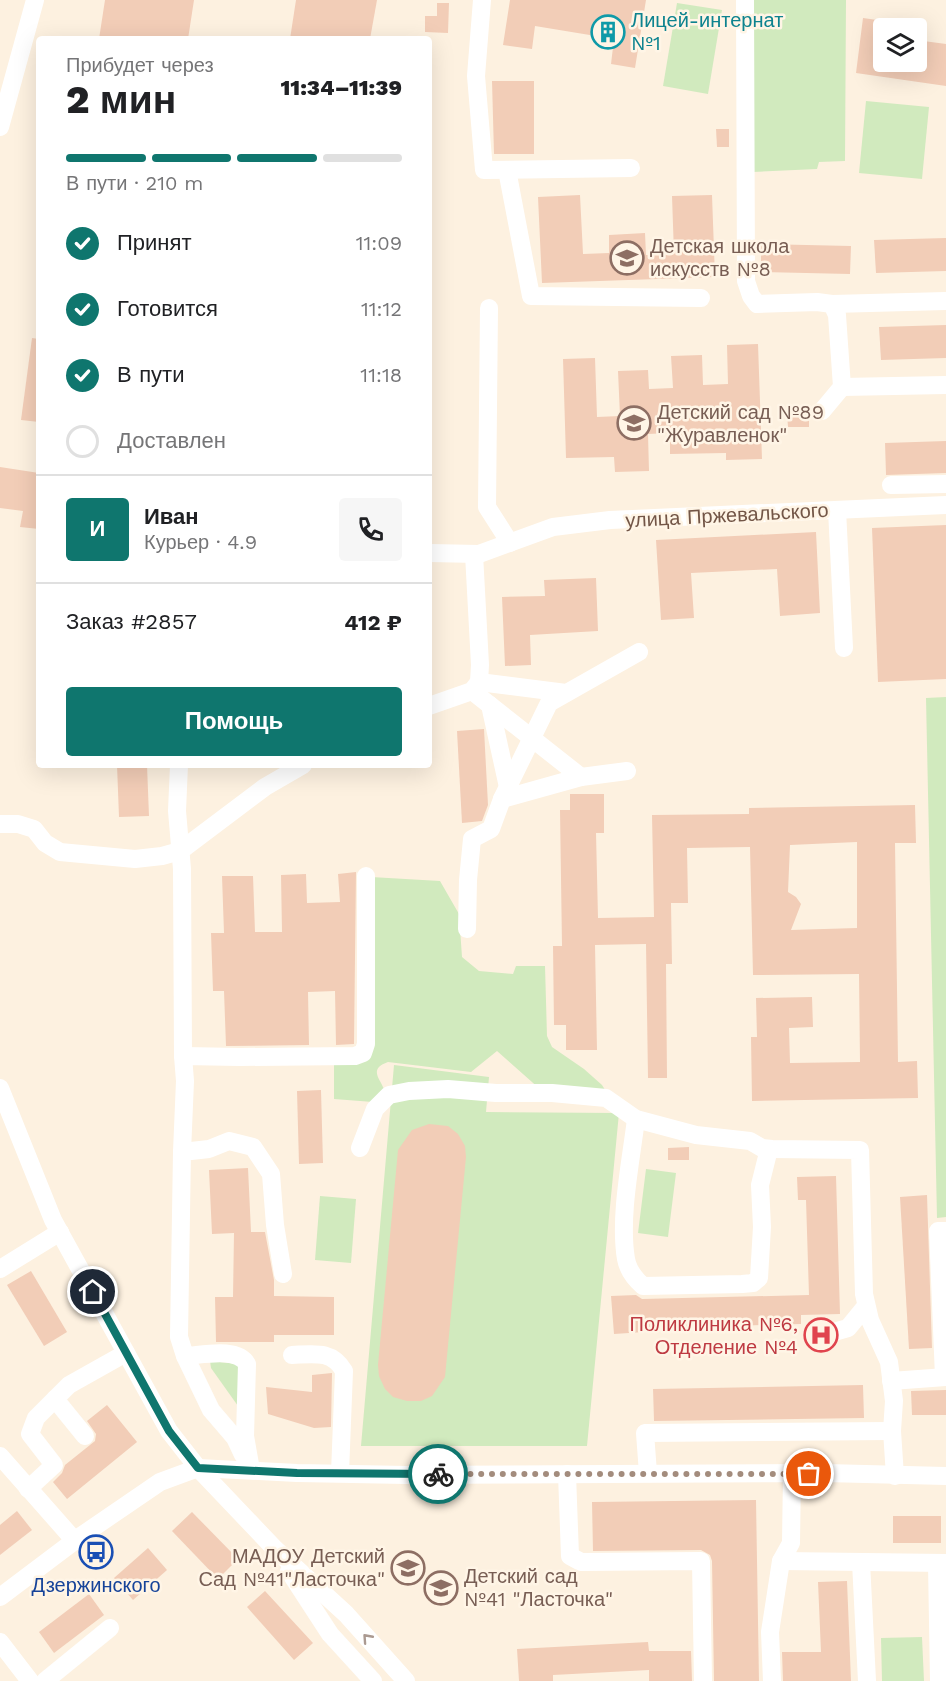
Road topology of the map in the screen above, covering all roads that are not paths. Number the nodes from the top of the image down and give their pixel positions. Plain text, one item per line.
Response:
1 (35, 0) edge
2 (482, 0) edge
3 (745, 0) edge
4 (0, 127) edge
5 (631, 168) dead end
6 (507, 170) junction
7 (701, 298) dead end
8 (946, 301) edge
9 (832, 304) junction
10 (489, 308) dead end
11 (946, 385) edge
12 (842, 387) junction
13 (822, 411) dead end
14 (946, 484) edge
15 (891, 485) dead end
16 (946, 505) edge
17 (837, 510) junction
18 (510, 543) junction
19 (432, 553) edge
20 (474, 554) junction
21 (844, 648) dead end
22 (639, 652) dead end
23 (476, 686) junction
24 (566, 693) junction
25 (432, 705) edge
26 (490, 705) junction
27 (531, 738) junction
28 (179, 768) edge
29 (298, 768) edge
30 (627, 771) dead end
31 (581, 777) junction
32 (505, 793) junction
33 (0, 824) edge
34 (180, 851) junction
35 (366, 876) dead end
36 (467, 929) dead end
37 (183, 1056) junction
38 (0, 1088) edge
39 (636, 1119) junction
40 (360, 1148) dead end
41 (769, 1149) junction
42 (182, 1152) junction
43 (946, 1231) edge
44 (60, 1232) junction
45 (0, 1269) edge
46 (283, 1274) dead end
47 (867, 1306) junction
48 (834, 1332) dead end
49 (126, 1353) junction
50 (292, 1355) dead end
51 (185, 1356) junction
52 (945, 1377) edge
53 (891, 1381) junction
54 (55, 1399) junction
55 (892, 1431) junction
56 (85, 1436) dead end
57 (0, 1456) edge
58 (198, 1468) junction
59 (251, 1470) junction
60 (340, 1473) junction
61 (648, 1473) junction
62 (567, 1474) junction
63 (792, 1474) junction
64 (894, 1476) junction
65 (946, 1476) edge
66 (8, 1479) edge
67 (28, 1489) junction
68 (75, 1541) junction
69 (275, 1549) junction
70 (781, 1561) junction
71 (861, 1562) junction
72 (942, 1563) edge
73 (0, 1597) edge
74 (110, 1628) dead end
75 (0, 1642) edge
76 (30, 1681) edge
77 (45, 1681) edge
78 (373, 1681) edge
79 (406, 1681) edge
80 (703, 1681) edge
81 (772, 1681) edge
82 (867, 1681) edge
83 (939, 1681) edge

1 - 4 street
2 - 6 street
3 - 9 street
5 - 6 street
6 - 7 street
8 - 9 street
9 - 12 street
10 - 18 street
11 - 12 street
12 - 13 street
14 - 15 street
16 - 17 street, улица Пржевальского
17 - 18 street, улица Пржевальского
17 - 21 street
18 - 20 street, улица Пржевальского
19 - 20 street, улица Пржевальского
20 - 23 street
22 - 24 street
23 - 24 street
23 - 25 street
23 - 26 street
24 - 27 street
26 - 27 street
26 - 32 street
27 - 31 street
27 - 32 street
28 - 34 street
29 - 34 street
30 - 31 street
31 - 32 street
32 - 36 street
33 - 34 street
34 - 37 street
35 - 37 street
37 - 42 street
38 - 44 street
39 - 40 street
39 - 41 street
39 - 41 street
41 - 47 street
42 - 46 street
42 - 51 street
43 - 52 street
44 - 45 street
44 - 49 street
47 - 48 street
47 - 53 street
49 - 54 street
49 - 58 street
50 - 60 street
51 - 59 street
51 - 59 street
52 - 53 street
53 - 55 street
54 - 56 street
54 - 67 street
55 - 61 street
55 - 64 street
57 - 66 street
58 - 59 street
58 - 68 street
58 - 69 street
59 - 60 street
60 - 62 street
61 - 62 street
61 - 63 street
62 - 80 street
63 - 64 street
63 - 70 street
64 - 65 street
66 - 67 street
67 - 68 street
68 - 73 street
69 - 78 street
79 -> 69 street
70 - 71 street
70 - 81 street
71 - 72 street
71 - 82 street
72 - 83 street
74 - 77 street
75 - 76 street

